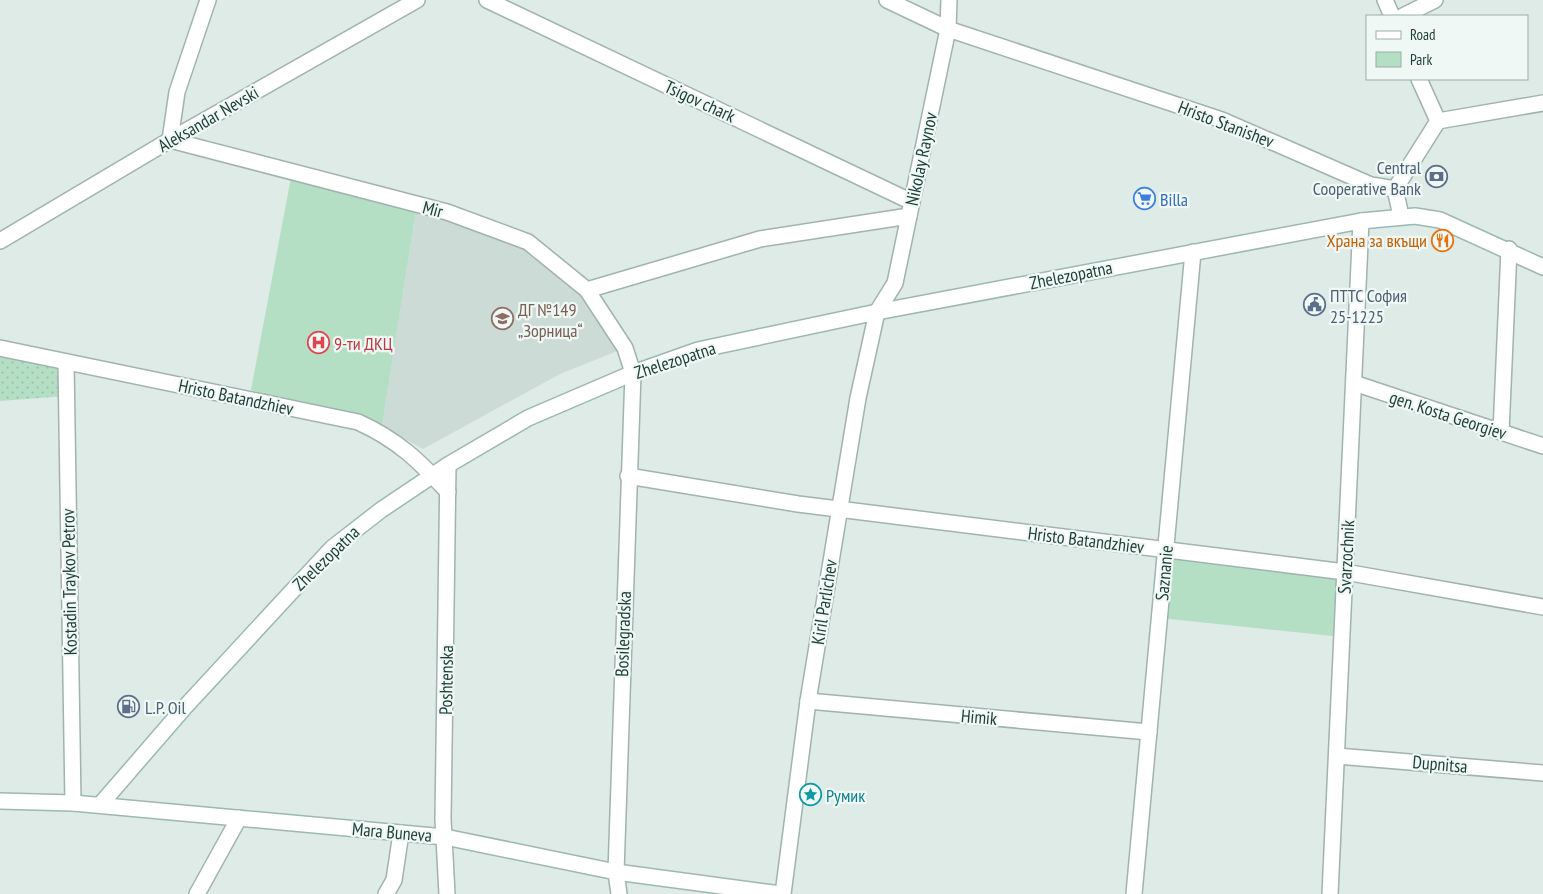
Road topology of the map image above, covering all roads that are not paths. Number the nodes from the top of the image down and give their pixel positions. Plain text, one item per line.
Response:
1 (208, 0) edge
2 (417, 0) edge
3 (487, 0) edge
4 (886, 0) edge
5 (949, 0) edge
6 (1385, 0) edge
7 (1435, 0) edge
8 (1392, 15) edge
9 (1405, 15) edge
10 (948, 28) junction
11 (1419, 80) edge
12 (1543, 103) edge
13 (1438, 121) junction
14 (170, 140) junction
15 (1394, 189) junction
16 (910, 209) junction
17 (1401, 216) junction
18 (1361, 221) junction
19 (0, 241) edge
20 (1509, 250) junction
21 (1193, 252) junction
22 (1543, 267) edge
23 (587, 290) junction
24 (877, 312) junction
25 (0, 348) edge
26 (66, 362) junction
27 (632, 373) junction
28 (1354, 384) junction
29 (1501, 432) junction
30 (1543, 446) edge
31 (448, 465) junction
32 (433, 476) junction
33 (628, 476) junction
34 (448, 492) junction
35 (839, 510) junction
36 (1166, 550) junction
37 (1345, 572) junction
38 (1543, 607) edge
39 (808, 701) junction
40 (1149, 732) junction
41 (1337, 756) junction
42 (1543, 773) edge
43 (0, 801) edge
44 (73, 803) junction
45 (100, 805) junction
46 (239, 818) junction
47 (401, 833) junction
48 (445, 837) junction
49 (616, 872) junction
50 (197, 894) edge
51 (386, 894) edge
52 (448, 894) edge
53 (618, 894) edge
54 (782, 894) edge
55 (1134, 894) edge
56 (1330, 894) edge

1 - 14 street
2 - 14 street, Aleksandar Nevski
3 - 16 street, Tsigov chark
4 - 10 street, Hristo Stanishev
5 - 10 street, Nikolay Raynov
6 - 8 street
7 - 9 street
10 - 15 street, Hristo Stanishev
10 - 16 street, Nikolay Raynov
11 - 13 street
12 - 13 street
13 - 15 street
14 - 19 street, Aleksandar Nevski
14 - 23 street, Mir
15 - 17 street
16 - 23 street
16 - 24 street, Nikolay Raynov
17 - 18 street, Zhelezopatna
17 - 20 street
18 - 21 street, Zhelezopatna
18 - 28 street, Svarzochnik
20 - 22 street
20 - 29 street
21 - 24 street, Zhelezopatna
21 - 36 street, Saznanie
23 - 27 street, Mir
24 - 27 street, Zhelezopatna
24 - 35 street, Kiril Parlichev
25 - 26 street, Hristo Batandzhiev
26 - 32 street, Hristo Batandzhiev
26 - 44 street, Kostadin Traykov Petrov
27 - 31 street, Zhelezopatna
27 - 33 street, Bosilegradska
28 - 29 street, gen. Kosta Georgiev
28 - 37 street, Svarzochnik
29 - 30 street, gen. Kosta Georgiev
31 - 32 street, Zhelezopatna
31 - 34 street, Poshtenska
32 - 34 street, Hristo Batandzhiev
32 - 45 street, Zhelezopatna
33 - 35 street, Hristo Batandzhiev
33 - 49 street, Bosilegradska
34 - 48 street, Poshtenska
35 - 36 street, Hristo Batandzhiev
35 - 39 street, Kiril Parlichev
36 - 37 street, Hristo Batandzhiev
36 - 40 street, Saznanie
37 - 38 street, Hristo Batandzhiev
37 - 41 street, Svarzochnik
39 - 40 street, Himik
39 - 54 street, Kiril Parlichev
40 - 55 street, Saznanie
41 - 42 street, Dupnitsa
41 - 56 street, Svarzochnik
43 - 44 street, Mara Buneva
44 - 45 street, Mara Buneva
45 - 46 street, Mara Buneva
46 - 47 street, Mara Buneva
46 - 50 street
47 - 48 street, Mara Buneva
47 - 51 street
48 - 49 street, Mara Buneva
48 - 52 street, Poshtenska
49 - 53 street, Bosilegradska
49 - 54 street, Mara Buneva

